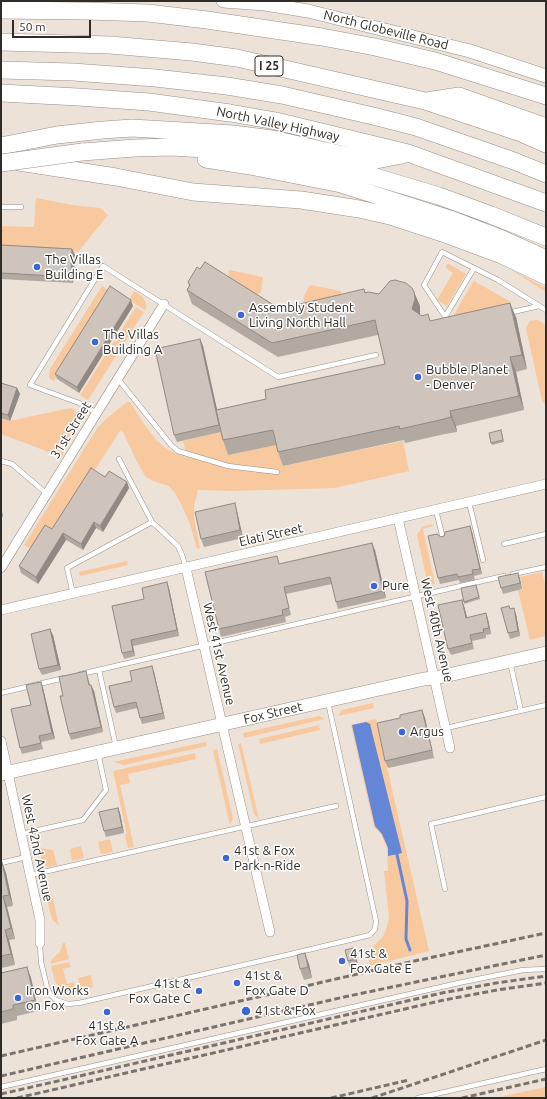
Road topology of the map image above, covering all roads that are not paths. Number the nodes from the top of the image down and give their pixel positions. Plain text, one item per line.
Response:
1 (224, 1) edge
2 (1, 10) edge
3 (1, 42) edge
4 (1, 70) edge
5 (546, 76) edge
6 (1, 93) edge
7 (546, 96) edge
8 (425, 101) junction
9 (546, 127) edge
10 (546, 144) edge
11 (7, 145) edge
12 (101, 151) junction
13 (408, 153) junction
14 (1, 159) edge
15 (1, 163) edge
16 (546, 174) edge
17 (116, 177) junction
18 (370, 194) junction
19 (546, 203) edge
20 (1, 207) edge
21 (21, 207) dead end
22 (546, 238) edge
23 (546, 259) edge
24 (474, 268) junction
25 (546, 276) edge
26 (164, 304) junction
27 (539, 306) junction
28 (546, 310) edge
29 (503, 315) edge
30 (445, 317) junction
31 (452, 327) edge
32 (376, 355) dead end
33 (118, 379) junction
34 (97, 413) junction
35 (119, 459) dead end
36 (1, 461) edge
37 (277, 472) edge
38 (546, 484) edge
39 (47, 494) junction
40 (469, 502) junction
41 (436, 509) junction
42 (398, 518) junction
43 (152, 522) junction
44 (546, 534) edge
45 (443, 539) edge
46 (504, 544) dead end
47 (483, 560) dead end
48 (546, 567) edge
49 (1, 568) edge
50 (186, 568) junction
51 (73, 594) junction
52 (416, 597) junction
53 (1, 610) edge
54 (204, 646) junction
55 (546, 653) edge
56 (510, 661) junction
57 (99, 670) junction
58 (77, 675) edge
59 (69, 677) edge
60 (435, 678) junction
61 (1, 693) edge
62 (328, 700) junction
63 (546, 705) edge
64 (521, 711) junction
65 (222, 724) junction
66 (446, 728) junction
67 (1, 740) edge
68 (116, 748) junction
69 (450, 748) dead end
70 (98, 752) junction
71 (4, 774) edge
72 (546, 797) edge
73 (336, 806) dead end
74 (246, 826) junction
75 (21, 834) junction
76 (26, 857) junction
77 (1, 863) edge
78 (30, 875) junction
79 (445, 889) dead end
80 (270, 932) dead end
81 (40, 943) joint
82 (546, 969) edge
83 (546, 1069) edge
84 (1, 1087) edge
85 (418, 1098) edge

1 - 5 street, North Globeville Road
2 - 7 highway
3 - 8 highway, I 25
4 - 16 highway
6 - 13 highway, North Valley Highway
8 - 9 highway
8 - 10 highway, I 25
11 - 13 highway
12 - 15 highway, bridge
12 - 18 highway
12 - 22 highway
13 - 19 highway, North Valley Highway
14 - 17 highway
17 - 18 highway
17 - 25 highway
18 - 23 highway
20 - 21 lane
24 - 27 lane
24 - 30 lane
24 - 30 lane
26 - 32 lane
26 - 33 street, 31st Street
26 - 34 lane
27 - 28 lane
27 - 29 lane
30 - 31 lane
33 - 34 street, 31st Street
33 - 37 lane
34 - 39 street, 31st Street
35 - 43 lane
36 - 39 lane
38 - 40 street, Elati Street
39 - 49 street, 31st Street
40 - 41 street, Elati Street
40 - 47 lane
41 - 42 street, Elati Street
41 - 45 lane
42 - 50 street, Elati Street
42 - 52 street, West 40th Avenue
43 - 50 lane
43 - 51 lane
44 - 46 lane
48 - 52 lane
50 - 51 street, Elati Street
50 - 54 street, West 41st Avenue
51 - 53 street, Elati Street
52 - 54 lane
52 - 60 street, West 40th Avenue
54 - 57 lane
54 - 65 street, West 41st Avenue
55 - 56 street, Fox Street
56 - 60 street, Fox Street
56 - 64 lane
57 - 58 lane
57 - 68 lane
59 - 61 lane
60 - 62 street, Fox Street
60 - 66 street, West 40th Avenue
62 - 65 street, Fox Street
62 - 81 lane, West 42nd Avenue
63 - 64 lane
64 - 66 lane
65 - 68 street, Fox Street
65 - 74 street, West 41st Avenue
66 - 69 street, West 40th Avenue
67 - 71 street, West 42nd Avenue
68 - 70 street, Fox Street
70 - 71 street, Fox Street
70 - 75 lane
71 - 75 street, West 42nd Avenue
72 - 79 lane
73 - 74 lane
74 - 78 lane
74 - 80 street, West 41st Avenue
75 - 76 street, West 42nd Avenue
76 - 77 lane
76 - 78 street, West 42nd Avenue
78 - 81 street, West 42nd Avenue
82 - 84 lane
83 - 85 lane

